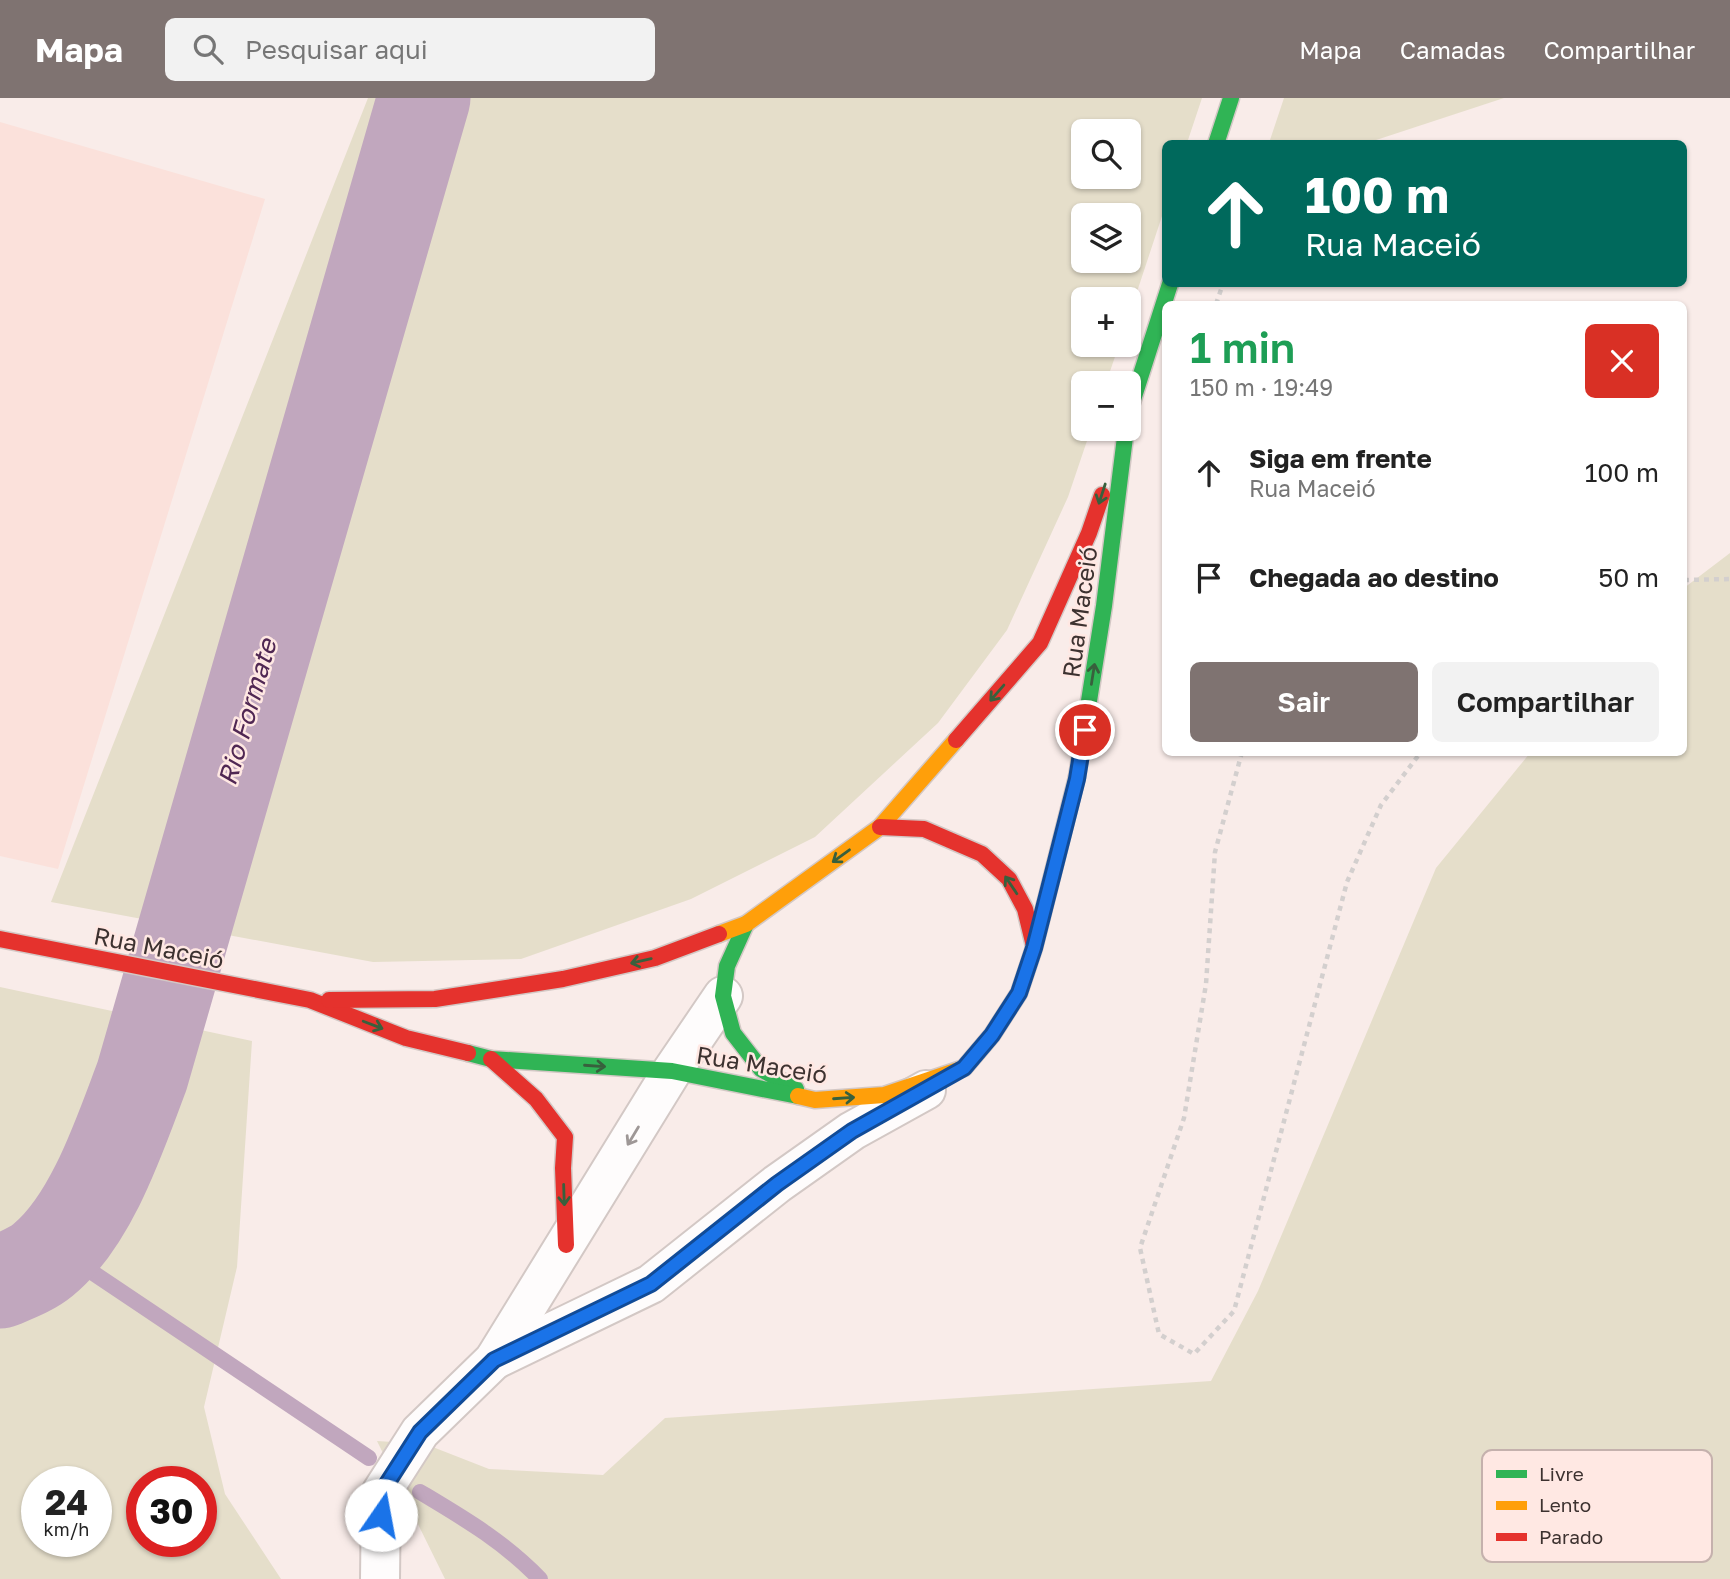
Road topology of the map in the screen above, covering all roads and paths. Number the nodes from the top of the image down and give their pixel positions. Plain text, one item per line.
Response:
1 (1231, 98) edge
2 (1217, 140) edge
3 (1162, 309) edge
4 (1141, 375) edge
5 (1120, 441) edge
6 (1123, 441) edge
7 (1730, 579) edge
8 (1687, 580) edge
9 (1241, 756) edge
10 (1418, 756) edge
11 (880, 827) junction
12 (746, 924) junction
13 (0, 939) edge
14 (1034, 948) junction
15 (723, 996) junction
16 (310, 1000) junction
17 (491, 1059) junction
18 (964, 1068) junction
19 (672, 1071) junction
20 (815, 1100) junction
21 (566, 1245) junction
22 (494, 1360) junction
23 (380, 1579) edge

1 - 2 main road
3 - 4 main road
5 -> 11 main road, Rua Maceió
14 -> 6 main road, Rua Maceió
7 - 8 path
9 - 10 path
11 -> 12 main road, Rua Maceió
14 -> 11 main road
12 - 15 main road
12 -> 16 main road, Rua Maceió
13 - 16 main road, Rua Maceió
14 - 18 main road, Rua Maceió
15 - 19 street
15 - 20 main road
16 -> 17 main road, Rua Maceió
17 -> 19 main road, Rua Maceió
17 -> 21 main road
20 -> 18 main road, Rua Maceió
18 - 22 street
19 - 20 main road, Rua Maceió
19 -> 21 street
21 - 22 street
22 - 23 street

